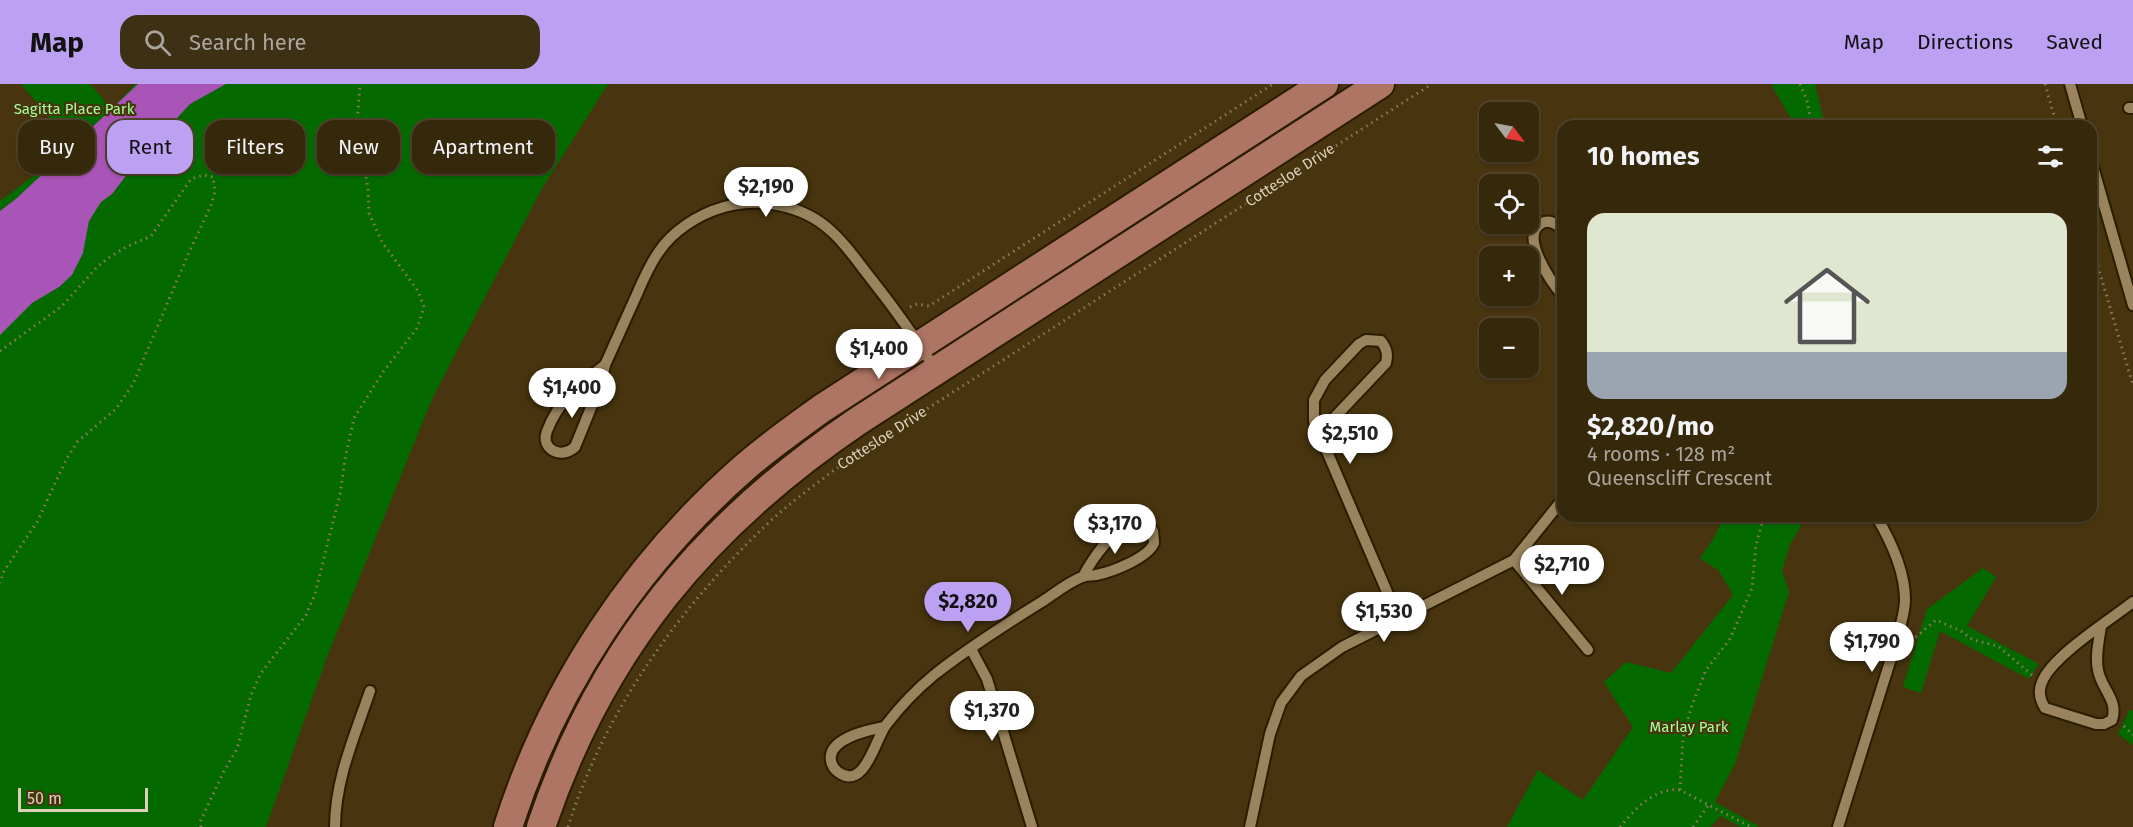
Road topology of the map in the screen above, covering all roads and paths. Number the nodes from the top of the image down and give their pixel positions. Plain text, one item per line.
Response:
1 (360, 84) edge
2 (1273, 84) edge
3 (1324, 84) edge
4 (1380, 84) edge
5 (1432, 84) edge
6 (1800, 84) edge
7 (2045, 84) edge
8 (2070, 84) edge
9 (1811, 120) edge
10 (2055, 120) edge
11 (2080, 120) edge
12 (2097, 181) edge
13 (1557, 224) edge
14 (2097, 263) edge
15 (1557, 289) edge
16 (2133, 305) edge
17 (910, 307) dead end
18 (920, 344) junction
19 (0, 351) edge
20 (605, 365) junction
21 (937, 370) junction
22 (2133, 385) edge
23 (1323, 437) junction
24 (1557, 507) edge
25 (1762, 522) edge
26 (1880, 522) edge
27 (1515, 560) junction
28 (1083, 577) junction
29 (0, 583) edge
30 (2133, 602) edge
31 (1399, 620) junction
32 (2101, 626) junction
33 (1895, 646) junction
34 (971, 649) junction
35 (1588, 650) dead end
36 (2041, 682) junction
37 (370, 691) dead end
38 (884, 727) junction
39 (1680, 790) junction
40 (1709, 804) junction
41 (201, 827) edge
42 (335, 827) edge
43 (508, 827) edge
44 (541, 827) edge
45 (568, 827) edge
46 (1032, 827) edge
47 (1250, 827) edge
48 (1620, 827) edge
49 (1693, 827) edge
50 (1751, 827) edge
51 (1838, 827) edge

1 - 41 path
2 - 17 path
3 - 18 main road
4 - 21 main road, Cottesloe Drive
5 - 45 path, Cottesloe Drive
6 - 9 path
7 - 10 path
8 - 11 street
12 - 16 street
13 - 15 street
14 - 22 path
18 - 20 street
18 - 21 street
18 - 43 main road
19 - 29 path
20 - 20 street
21 - 44 main road, Cottesloe Drive
23 - 23 street
23 - 31 street
24 - 27 street
25 - 39 path
26 - 33 street
27 - 31 street
27 - 35 street
28 - 28 street
28 - 34 street
30 - 32 street
31 - 47 street
32 - 36 street
32 - 36 street
33 - 36 path
33 - 51 street
34 - 38 street
34 - 46 street
37 - 42 street
38 - 38 street
39 - 40 path
39 - 48 path
40 - 49 path
40 - 50 path

